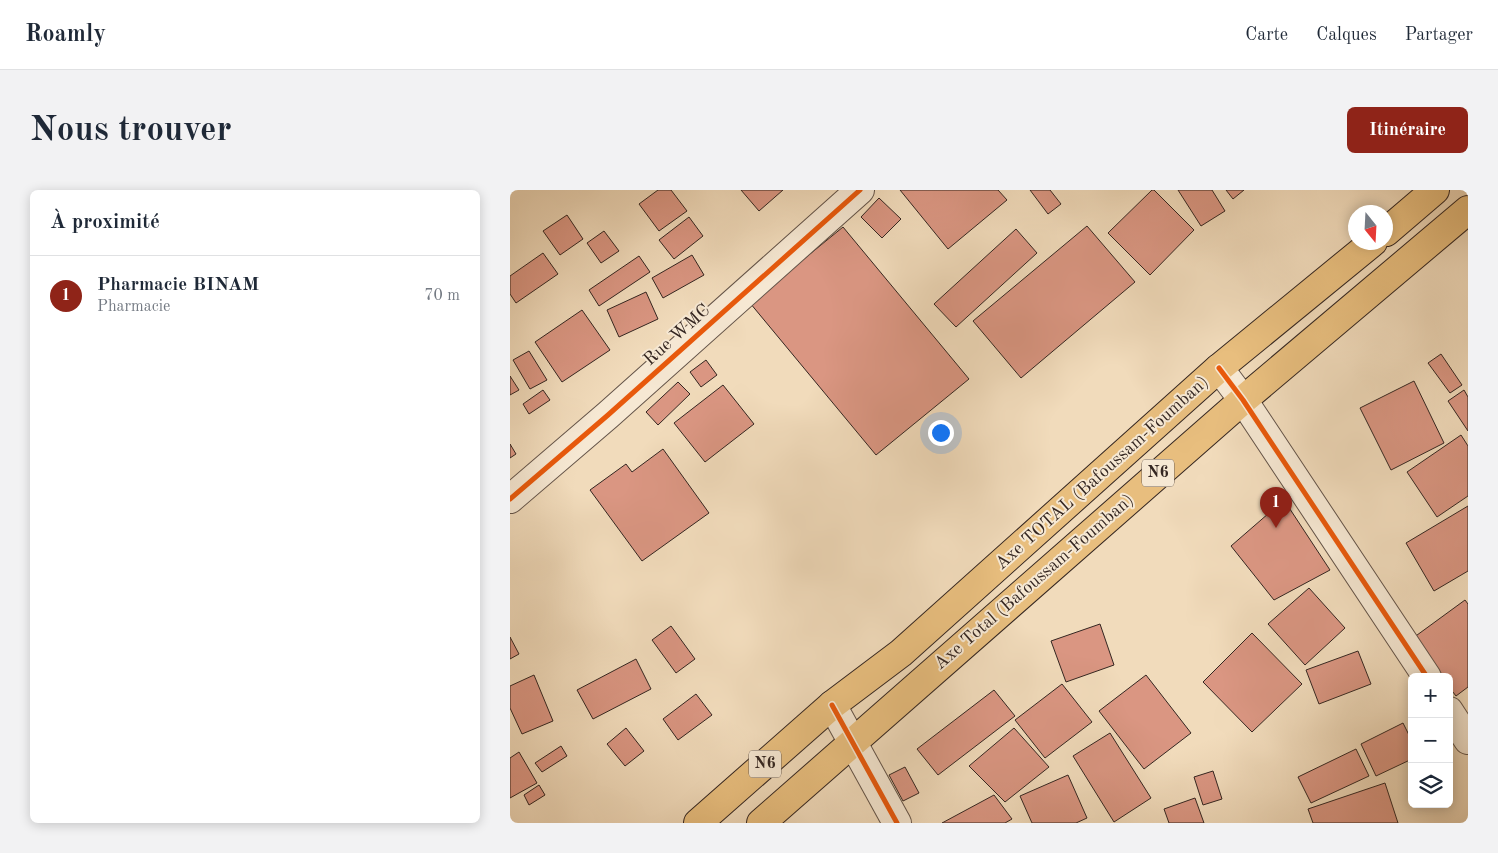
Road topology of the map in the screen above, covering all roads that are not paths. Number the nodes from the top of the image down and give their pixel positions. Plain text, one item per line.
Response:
1 (860, 190) edge
2 (1436, 190) edge
3 (1468, 210) edge
4 (1393, 228) edge
5 (1393, 241) edge
6 (1363, 250) edge
7 (1410, 258) junction
8 (1218, 368) junction
9 (1243, 400) junction
10 (510, 499) edge
11 (1424, 673) edge
12 (832, 706) junction
13 (1453, 717) edge
14 (1468, 740) edge
15 (853, 743) junction
16 (698, 823) edge
17 (761, 823) edge
18 (897, 823) edge

1 - 10 street, Rue WMC
2 - 4 highway
3 - 7 highway, Axe Total (Bafoussam-Foumban) / N6
5 - 7 highway
6 - 8 highway, Axe TOTAL (Bafoussam-Foumban) / N6
7 - 9 highway, Axe Total (Bafoussam-Foumban) / N6
8 - 9 street
8 - 12 highway, Axe TOTAL (Bafoussam-Foumban) / N6
9 - 11 street
9 - 15 highway, Axe Total (Bafoussam-Foumban) / N6
12 - 15 street
12 - 16 highway, N6
13 - 14 street
15 - 17 highway, N6
15 - 18 street

